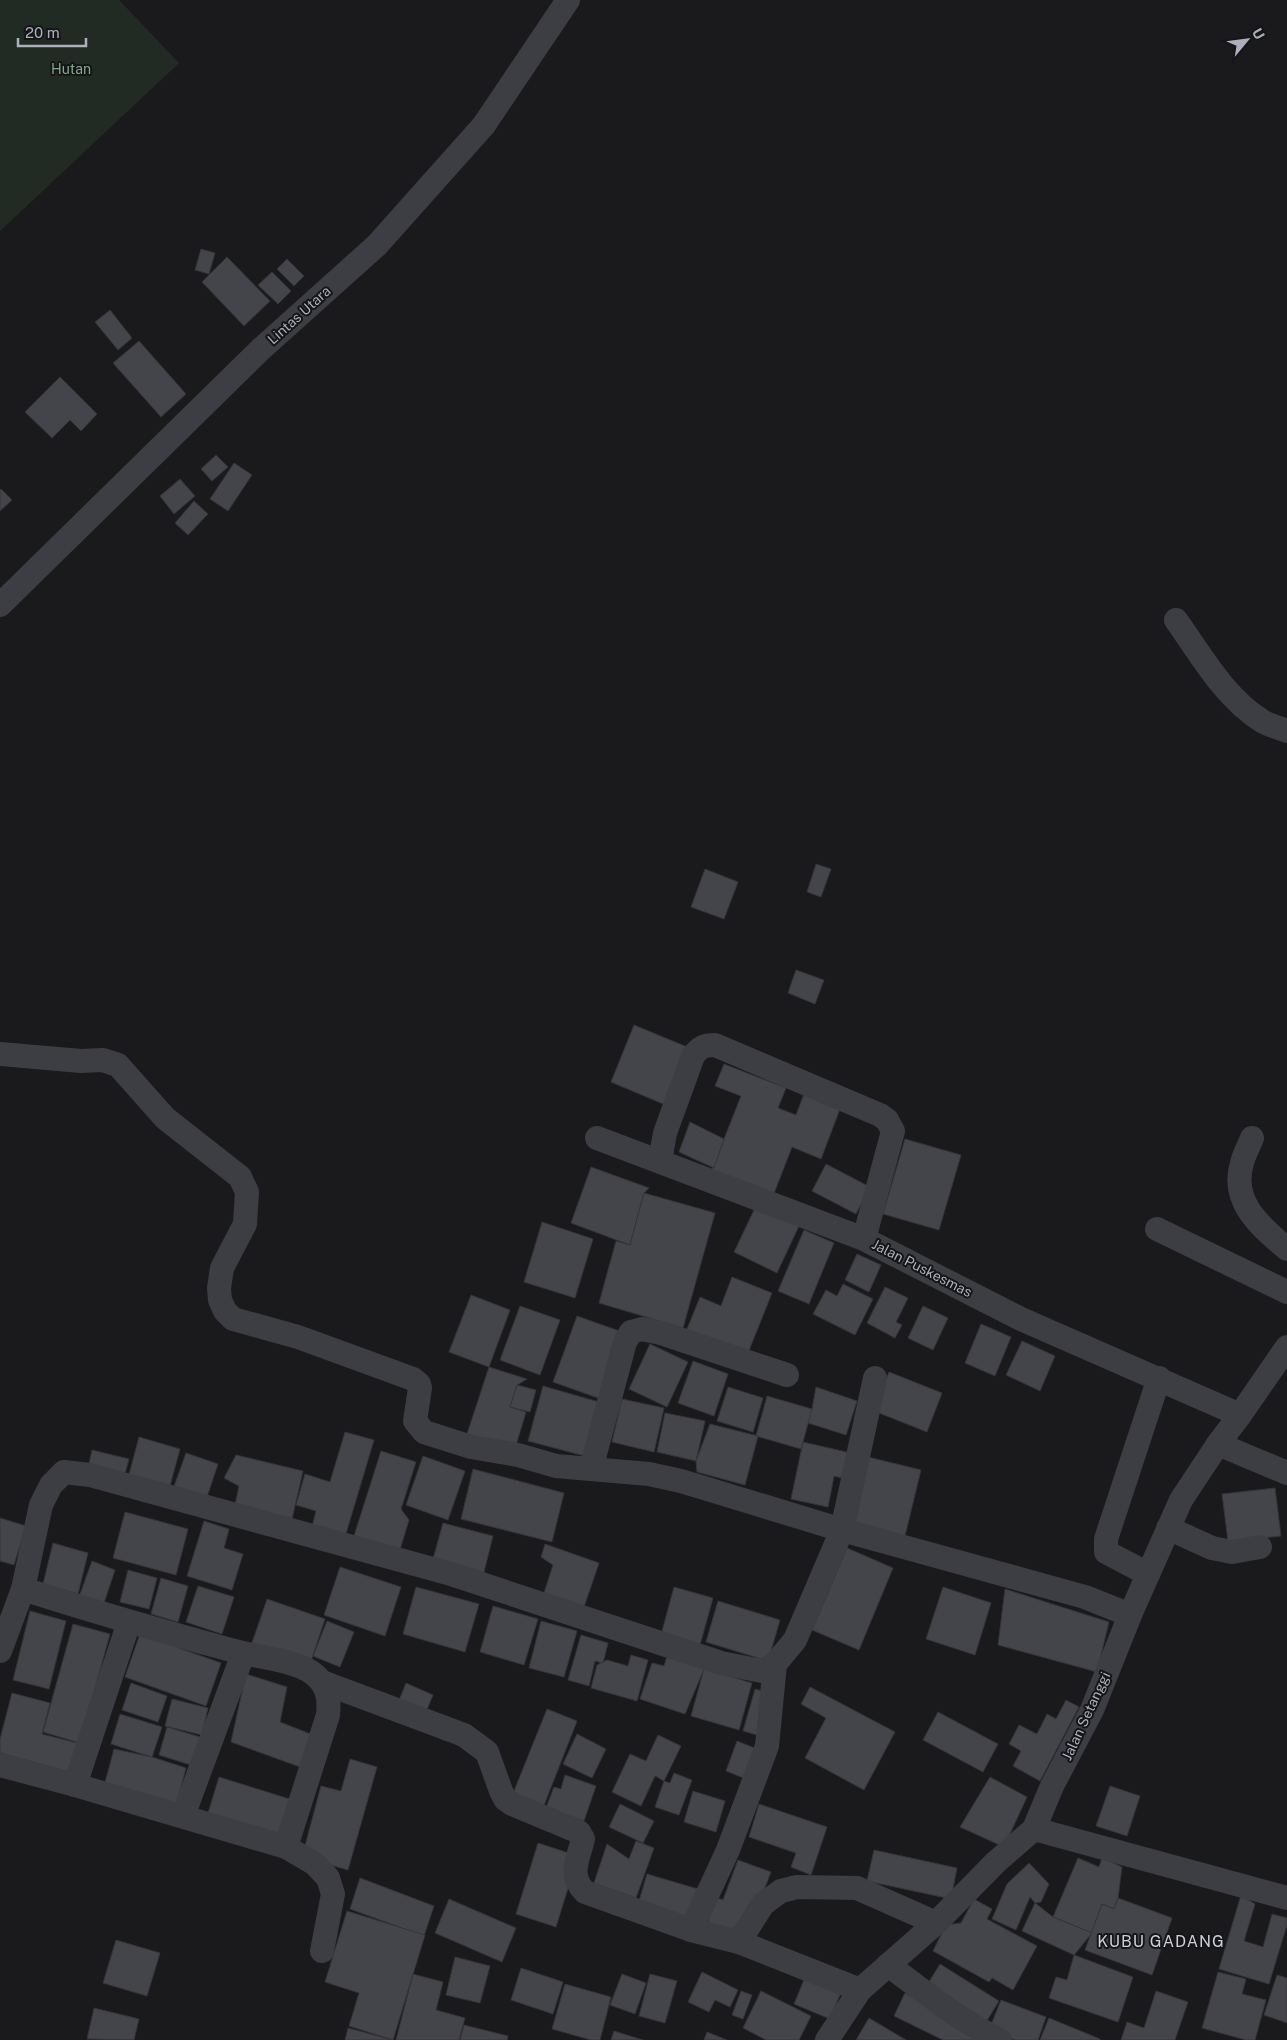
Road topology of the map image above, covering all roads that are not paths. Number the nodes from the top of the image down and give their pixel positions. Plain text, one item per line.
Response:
1 (568, 0) edge
2 (0, 604) edge
3 (1176, 620) dead end
4 (1287, 731) edge
5 (0, 1054) edge
6 (597, 1138) dead end
7 (1252, 1138) dead end
8 (660, 1160) junction
9 (1158, 1229) dead end
10 (864, 1239) junction
11 (1287, 1249) edge
12 (1287, 1292) edge
13 (1287, 1347) edge
14 (787, 1374) dead end
15 (875, 1378) dead end
16 (1159, 1378) junction
17 (1240, 1415) junction
18 (1218, 1444) junction
19 (591, 1469) junction
20 (1287, 1473) edge
21 (1168, 1528) junction
22 (842, 1530) junction
23 (1260, 1547) dead end
24 (1148, 1574) junction
25 (23, 1589) junction
26 (1130, 1615) junction
27 (129, 1622) junction
28 (0, 1651) edge
29 (243, 1654) junction
30 (775, 1664) junction
31 (322, 1682) junction
32 (0, 1765) edge
33 (75, 1785) junction
34 (183, 1816) junction
35 (1034, 1829) junction
36 (286, 1847) junction
37 (1287, 1898) edge
38 (936, 1923) junction
39 (691, 1930) junction
40 (739, 1942) junction
41 (322, 1951) dead end
42 (888, 1965) junction
43 (860, 1990) junction
44 (827, 2040) edge
45 (1000, 2040) edge

1 - 2 street, Lintas Utara
3 - 4 street
5 - 19 street
6 - 8 street, Jalan Puskesmas
7 - 11 street
8 - 10 street, Jalan Puskesmas
8 - 10 street
9 - 12 street
10 - 16 street, Jalan Puskesmas
13 - 17 street, Jalan Setanggi
14 - 19 street
15 - 22 street
16 - 17 street, Jalan Puskesmas
16 - 24 street
17 - 18 street, Jalan Setanggi
18 - 20 street
18 - 21 street, Jalan Setanggi
19 - 22 street
21 - 23 street
21 - 24 street, Jalan Setanggi
22 - 26 street
22 - 30 street
24 - 26 street, Jalan Setanggi
25 - 27 street
25 - 28 street
25 - 30 street
26 - 35 street, Jalan Setanggi
27 - 29 street
27 - 33 street
29 - 31 street
29 - 34 street
30 - 39 street
31 - 36 street
31 - 39 street
32 - 33 street
33 - 34 street
34 - 36 street
35 - 37 street
35 - 38 street, Jalan Setanggi
36 - 41 street
38 - 40 street
38 - 42 street, Jalan Setanggi
39 - 40 street
40 - 43 street
42 - 43 street, Jalan Setanggi
42 - 45 street
43 - 44 street, Jalan Setanggi

